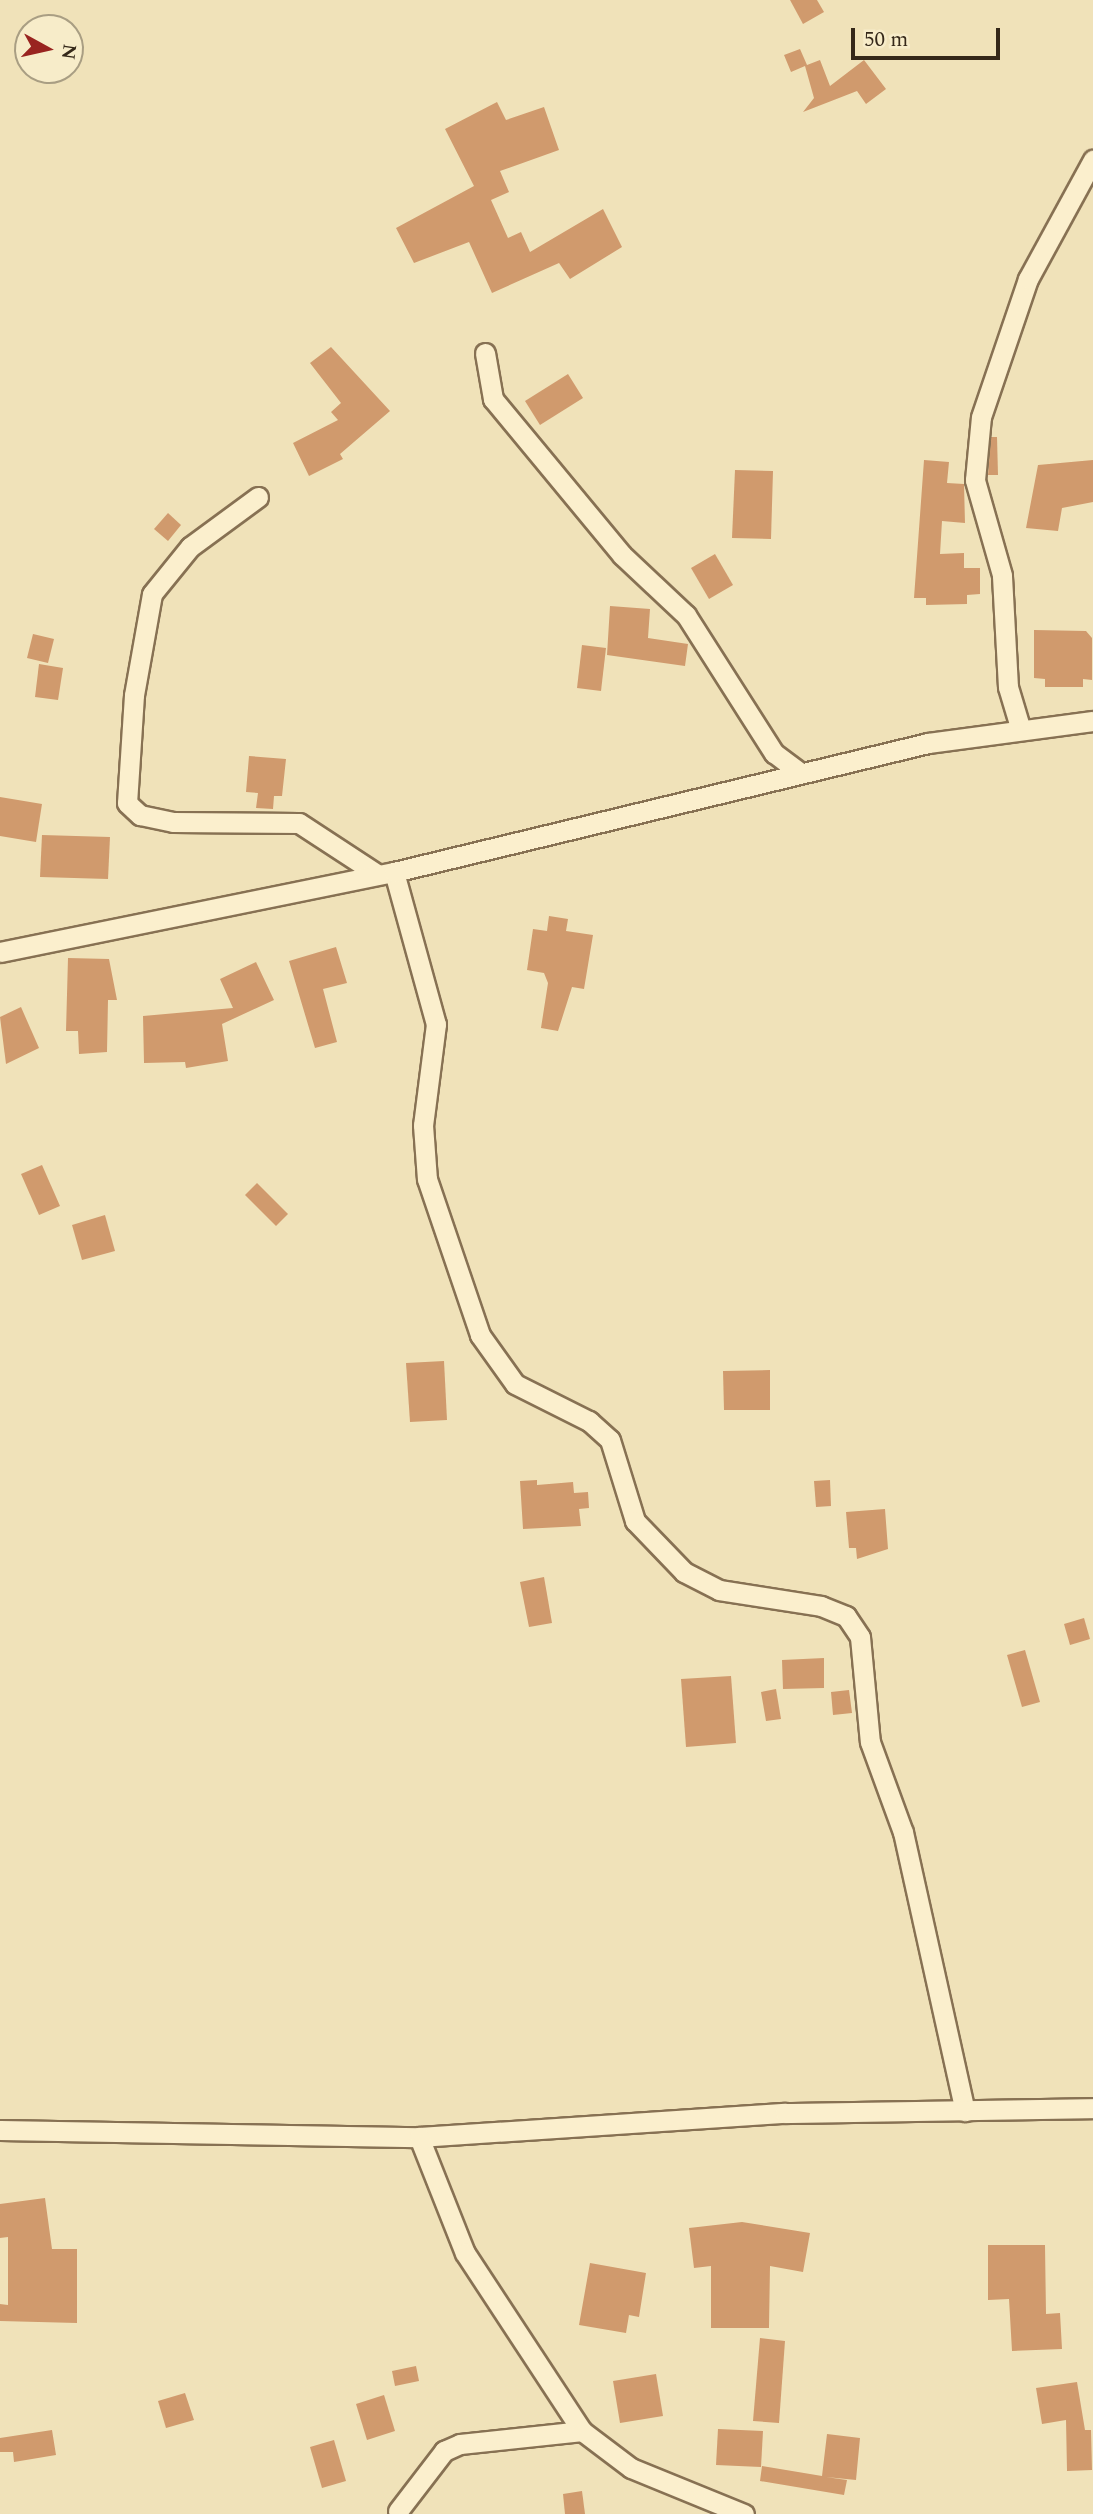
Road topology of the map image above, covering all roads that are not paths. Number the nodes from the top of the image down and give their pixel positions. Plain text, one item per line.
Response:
1 (1093, 160) edge
2 (485, 353) dead end
3 (258, 497) dead end
4 (1093, 721) edge
5 (1020, 727) junction
6 (774, 753) junction
7 (801, 773) junction
8 (770, 782) junction
9 (385, 873) junction
10 (0, 952) edge
11 (1093, 2108) edge
12 (965, 2111) junction
13 (0, 2130) edge
14 (419, 2137) junction
15 (582, 2431) junction
16 (398, 2511) dead end
17 (744, 2514) edge

1 - 5 street
2 - 6 street
3 - 9 street
4 - 5 street
5 - 7 street
6 - 7 street
6 - 8 street
7 - 8 street
8 - 9 street
9 - 10 street
9 - 12 street
11 - 12 street
12 - 14 street
13 - 14 street
14 - 15 street
15 - 16 street
15 - 17 street

